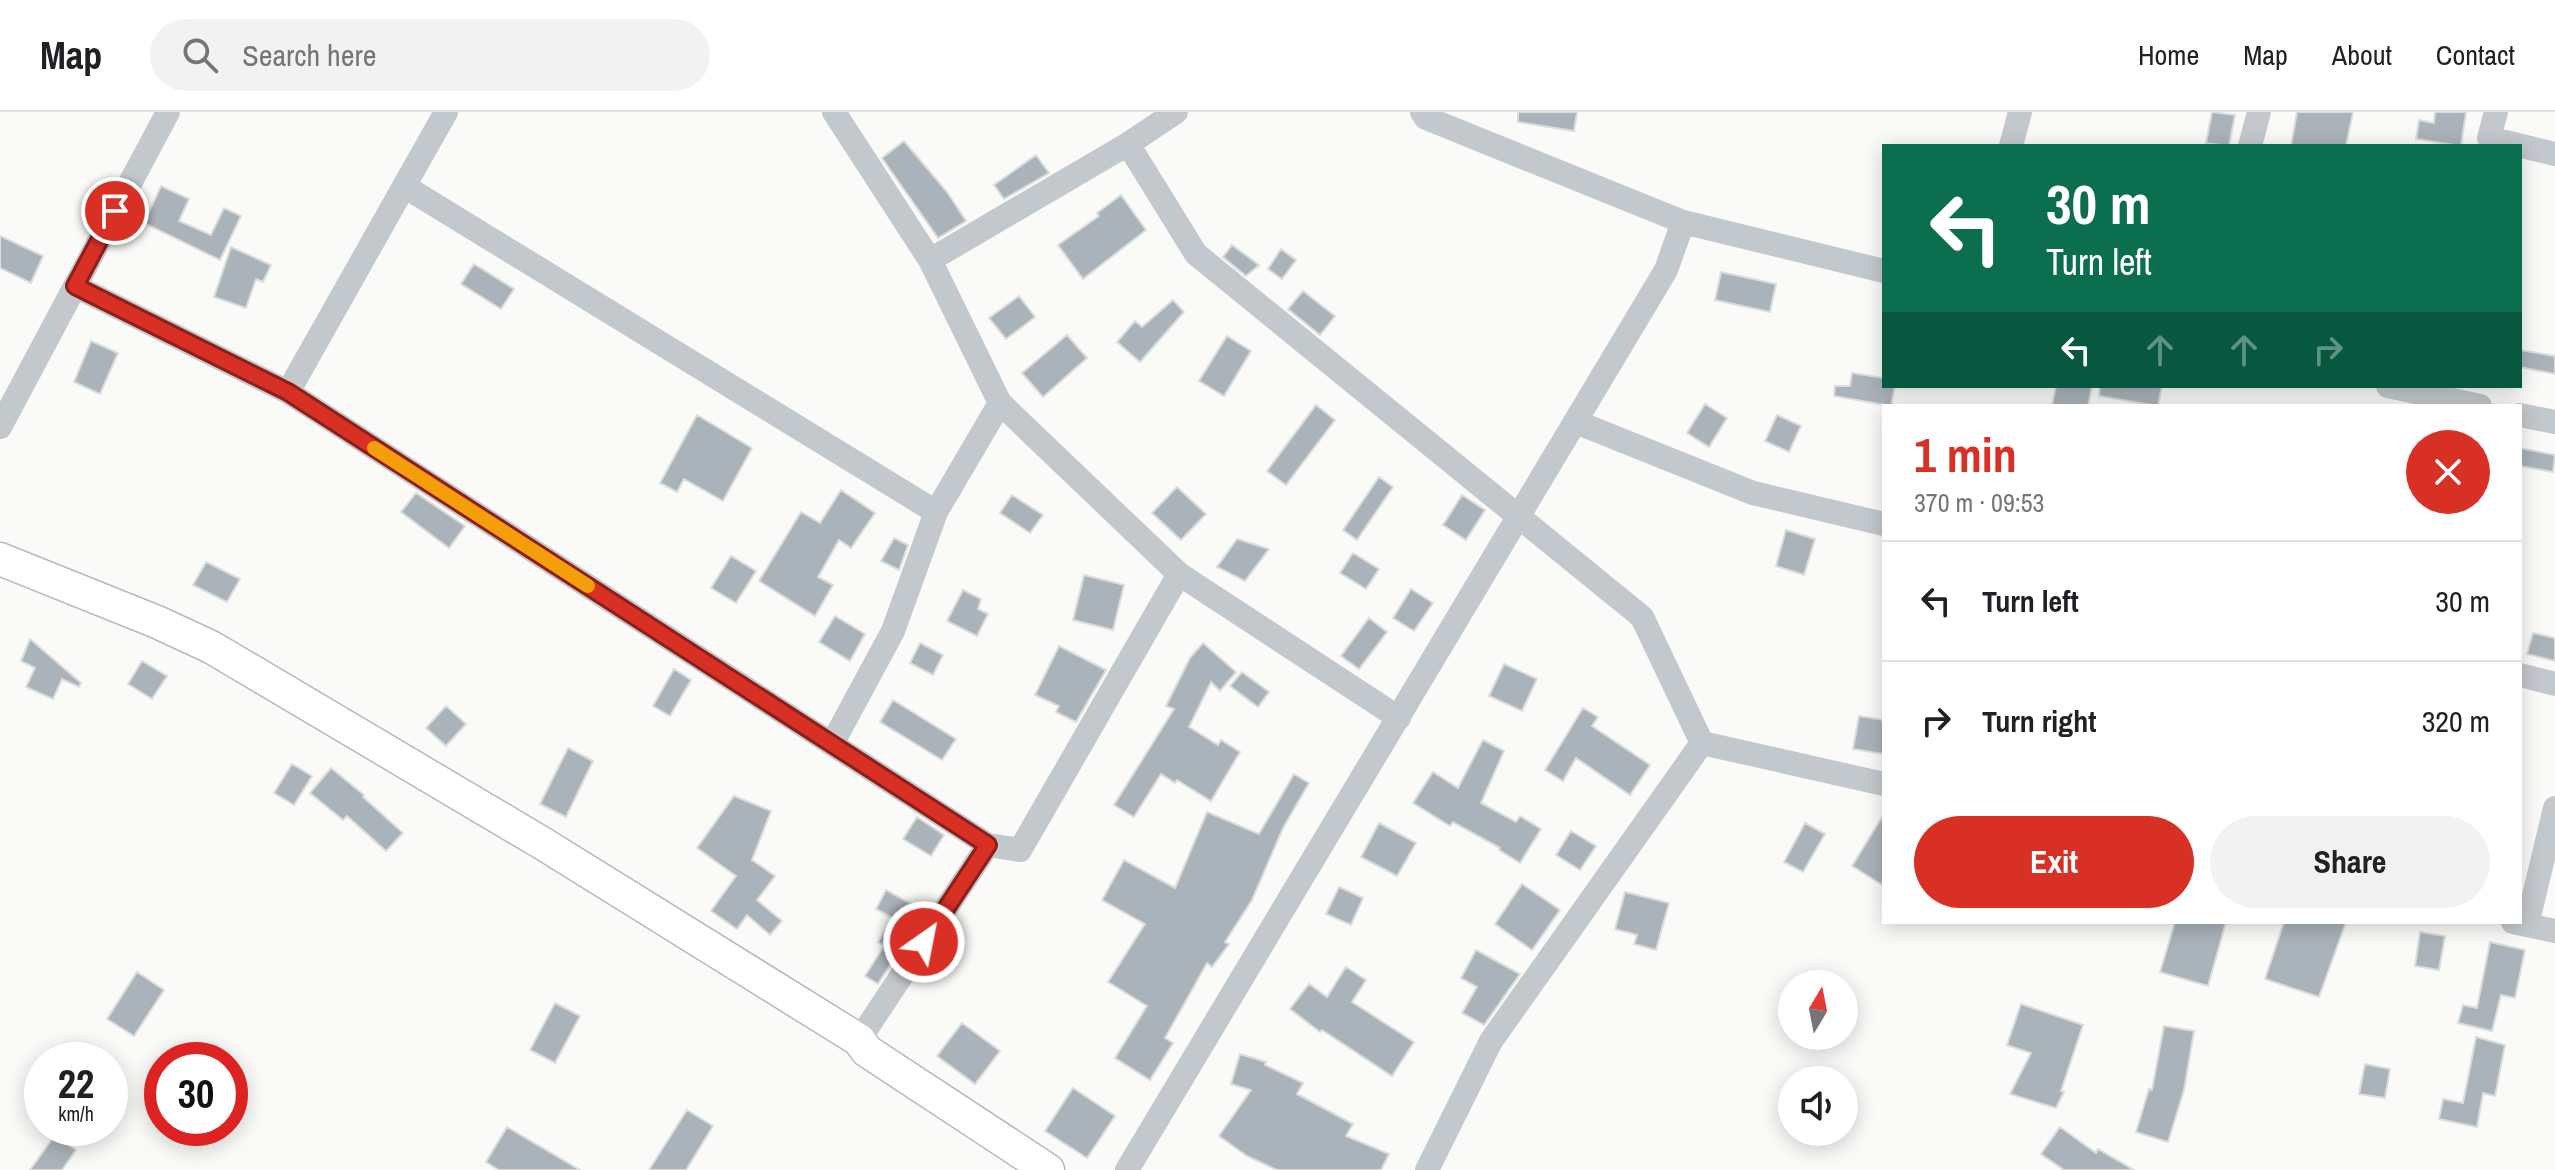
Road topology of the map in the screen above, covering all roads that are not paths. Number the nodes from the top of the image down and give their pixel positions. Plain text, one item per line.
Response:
1 (168, 112) edge
2 (446, 112) edge
3 (834, 112) edge
4 (1176, 112) edge
5 (2020, 112) edge
6 (2259, 112) edge
7 (2496, 112) edge
8 (1426, 114) edge
9 (2488, 142) edge
10 (1128, 144) junction
11 (2012, 144) edge
12 (2251, 144) edge
13 (2522, 148) edge
14 (2555, 154) edge
15 (404, 186) junction
16 (1683, 222) junction
17 (930, 260) junction
18 (1882, 271) edge
19 (75, 286) junction
20 (2406, 388) edge
21 (288, 392) junction
22 (2443, 392) edge
23 (1000, 403) junction
24 (2475, 404) edge
25 (2522, 415) edge
26 (1576, 422) junction
27 (2555, 422) edge
28 (0, 427) edge
29 (936, 512) junction
30 (1520, 519) junction
31 (1882, 524) edge
32 (0, 559) edge
33 (1179, 574) junction
34 (2522, 676) edge
35 (2555, 684) edge
36 (1399, 718) junction
37 (1702, 743) junction
38 (832, 744) junction
39 (1882, 784) edge
40 (2555, 808) edge
41 (988, 845) junction
42 (2522, 917) edge
43 (2520, 924) edge
44 (2555, 931) edge
45 (859, 1040) junction
46 (1048, 1170) edge
47 (1127, 1170) edge
48 (1427, 1170) edge

1 - 19 street
2 - 15 street
3 - 17 street
4 - 10 street
5 - 11 street
6 - 12 street
7 - 9 street
8 - 16 street
10 - 17 street
10 - 30 street
13 - 14 street
15 - 21 street
15 - 29 street
16 - 18 street
16 - 26 street
17 - 23 street
19 - 21 street
19 - 28 street
20 - 22 street
21 - 38 street
22 - 24 street
23 - 29 street
23 - 33 street
25 - 27 street
26 - 30 street
26 - 31 street
29 - 38 street
30 - 36 street
30 - 37 street
32 - 45 main road
33 - 36 street
33 - 41 street
34 - 35 street
36 - 47 street
37 - 39 street
37 - 48 street
38 - 41 street
40 - 42 street
41 - 45 street
43 - 44 street
45 - 46 main road

